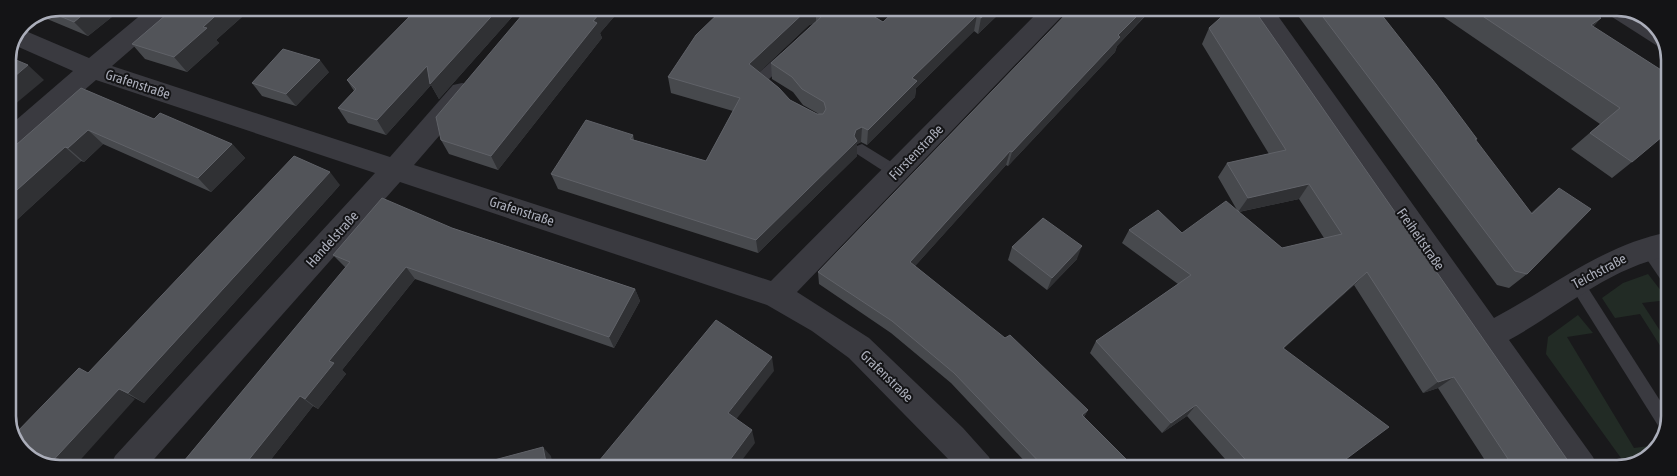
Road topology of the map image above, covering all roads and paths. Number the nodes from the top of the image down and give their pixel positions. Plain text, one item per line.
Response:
1 (155, 16) edge
2 (1048, 16) edge
3 (1266, 16) edge
4 (1621, 17) edge
5 (1655, 38) edge
6 (22, 39) edge
7 (794, 48) edge
8 (92, 69) junction
9 (478, 74) edge
10 (781, 94) edge
11 (16, 134) edge
12 (862, 150) dead end
13 (395, 169) junction
14 (896, 172) junction
15 (1658, 245) edge
16 (1576, 282) junction
17 (776, 295) junction
18 (1489, 336) junction
19 (1661, 416) edge
20 (132, 460) edge
21 (971, 460) edge
22 (1576, 460) edge

1 - 8 street
2 - 14 street, Fürstenstraße
3 - 18 street, Freiheitstraße
4 - 5 lane
6 - 8 street, Grafenstraße
7 - 10 lane
8 - 11 street
8 - 13 street, Grafenstraße
9 - 13 street, Handelstraße
12 - 14 lane
13 - 17 street, Grafenstraße
13 - 20 street, Handelstraße
14 - 17 street, Fürstenstraße
15 - 16 street, Teichstraße
16 - 18 street, Teichstraße
16 - 19 lane
17 - 21 street, Grafenstraße
18 - 22 street, Freiheitstraße

